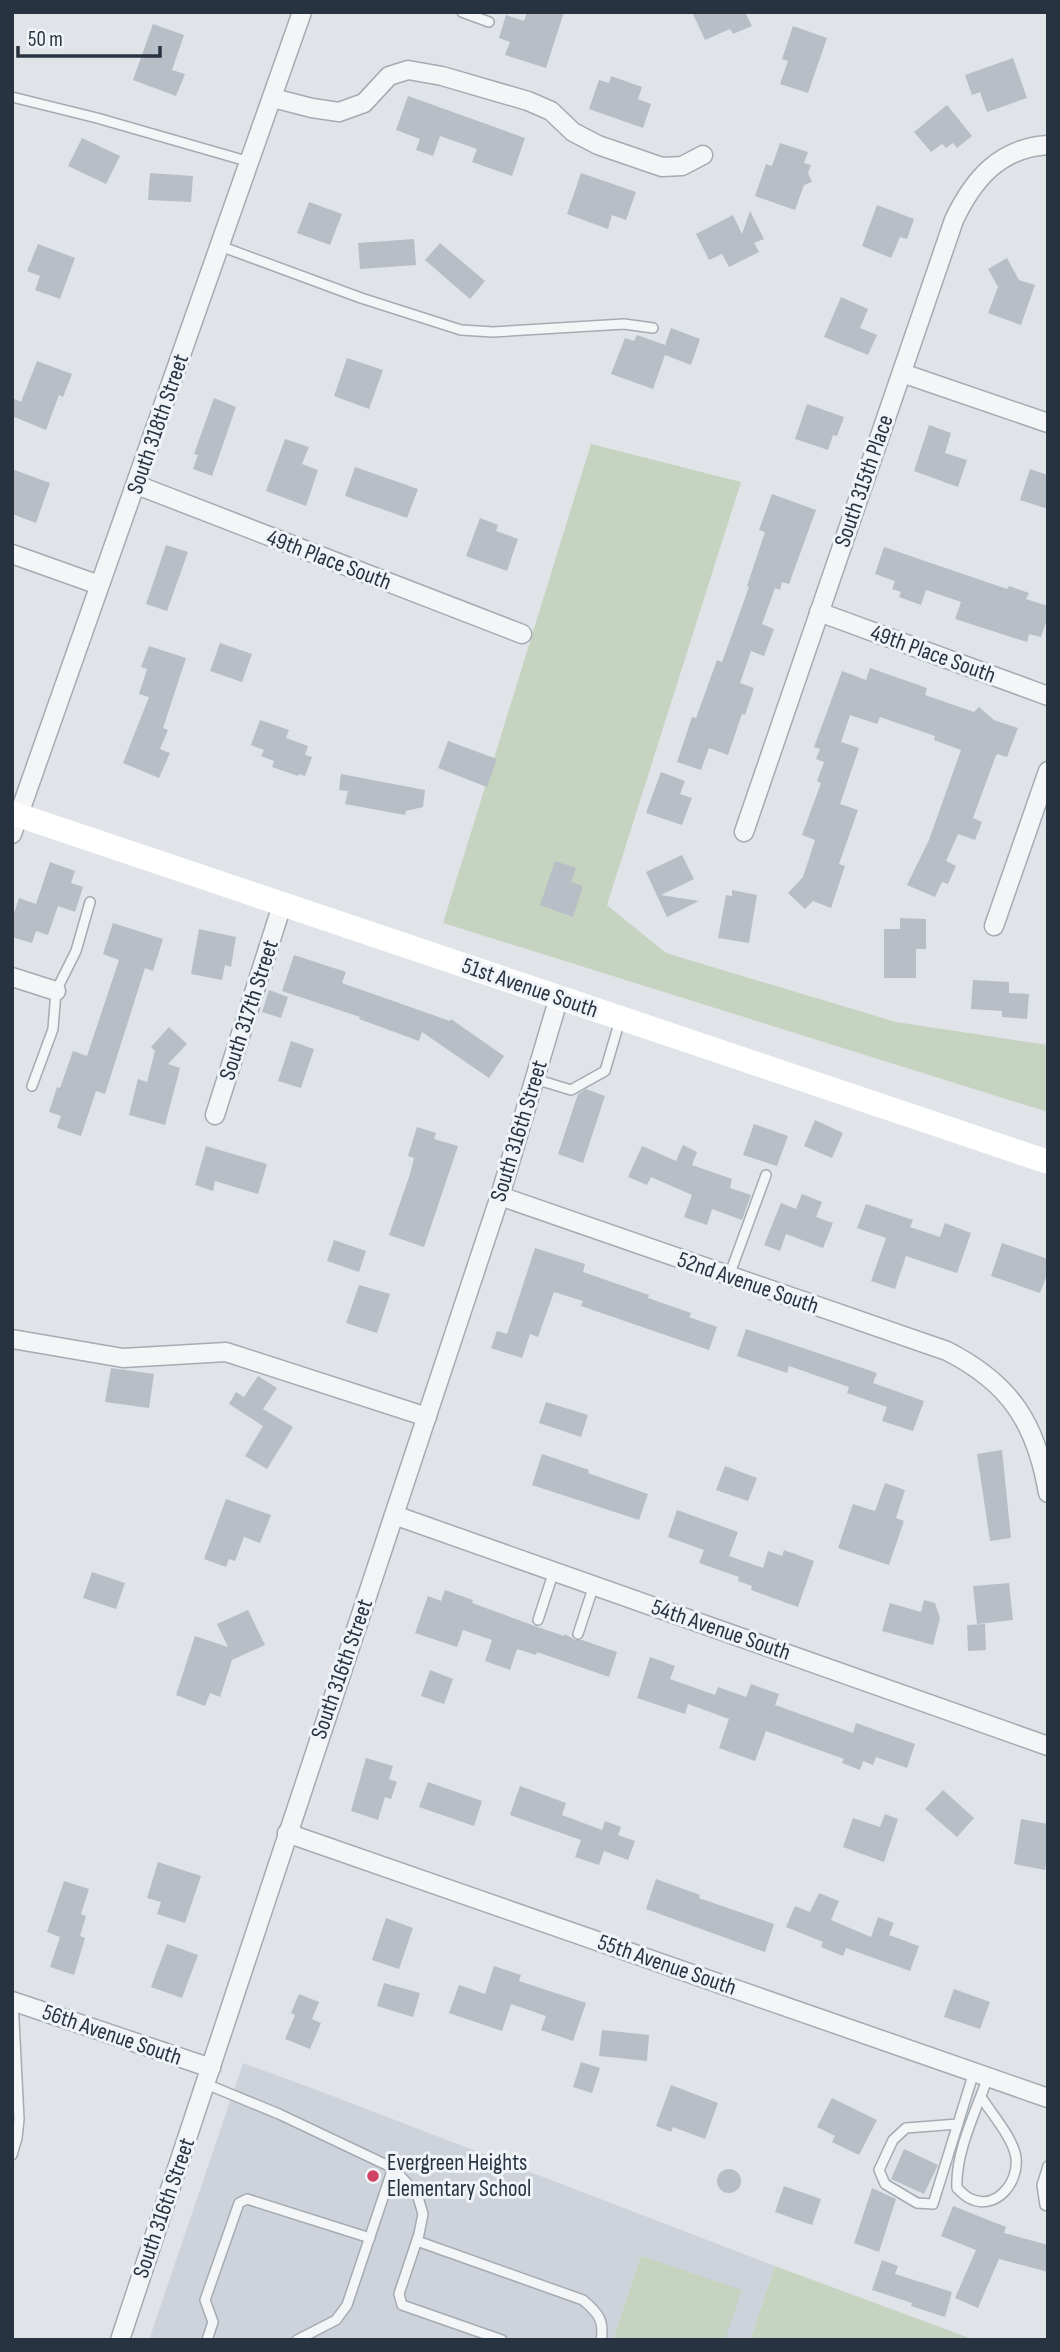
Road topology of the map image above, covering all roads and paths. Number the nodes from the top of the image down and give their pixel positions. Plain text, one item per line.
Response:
1 (302, 12) edge
2 (461, 12) edge
3 (488, 22) dead end
4 (12, 97) edge
5 (273, 98) junction
6 (1048, 145) edge
7 (702, 155) dead end
8 (250, 162) junction
9 (220, 246) junction
10 (653, 328) dead end
11 (902, 373) junction
12 (1048, 423) edge
13 (137, 485) junction
14 (12, 554) edge
15 (99, 585) junction
16 (819, 612) junction
17 (522, 634) dead end
18 (1048, 696) edge
19 (1048, 771) edge
20 (14, 821) edge
21 (744, 832) dead end
22 (90, 902) dead end
23 (282, 905) junction
24 (995, 926) dead end
25 (12, 977) edge
26 (55, 991) junction
27 (559, 998) junction
28 (621, 1018) junction
29 (535, 1079) junction
30 (32, 1086) dead end
31 (215, 1115) dead end
32 (1048, 1162) edge
33 (766, 1175) dead end
34 (500, 1196) junction
35 (729, 1276) junction
36 (12, 1339) edge
37 (426, 1417) junction
38 (1048, 1493) edge
39 (394, 1515) junction
40 (554, 1571) junction
41 (594, 1585) junction
42 (538, 1620) dead end
43 (578, 1634) dead end
44 (1048, 1746) edge
45 (287, 1833) junction
46 (13, 2001) edge
47 (981, 2074) junction
48 (208, 2076) junction
49 (981, 2097) junction
50 (1048, 2098) edge
51 (958, 2124) junction
52 (12, 2155) edge
53 (1048, 2166) edge
54 (393, 2168) junction
55 (1048, 2206) edge
56 (370, 2238) junction
57 (417, 2241) junction
58 (125, 2338) edge
59 (206, 2340) edge
60 (297, 2340) edge
61 (502, 2340) edge
62 (601, 2340) edge

1 - 5 street, South 318th Street
2 - 3 lane
4 - 8 lane
5 - 7 street
5 - 8 street, South 318th Street
6 - 11 street, South 315th Place
8 - 9 street, South 318th Street
9 - 10 lane
9 - 13 street, South 318th Street
11 - 12 street
11 - 16 street, South 315th Place
13 - 15 street, South 318th Street
13 - 17 street, 49th Place South
14 - 15 street
15 - 20 street, South 318th Street
16 - 18 street, 49th Place South
16 - 21 street, South 315th Place
19 - 24 street
20 - 23 main road, 51st Avenue South
22 - 26 lane
23 - 27 main road, 51st Avenue South
23 - 31 street, South 317th Street
25 - 26 street
26 - 30 lane
27 - 28 main road, 51st Avenue South
27 - 29 street, South 316th Street
28 - 29 lane
28 - 32 main road, 51st Avenue South
29 - 34 street, South 316th Street
33 - 35 lane
34 - 35 street, 52nd Avenue South
34 - 37 street, South 316th Street
35 - 38 street, 52nd Avenue South
36 - 37 street
37 - 39 street, South 316th Street
39 - 40 street, 54th Avenue South
39 - 45 street, South 316th Street
40 - 41 street, 54th Avenue South
40 - 42 lane
41 - 43 lane
41 - 44 street, 54th Avenue South
45 - 47 street, 55th Avenue South
45 - 48 street, South 316th Street
46 - 48 street, 56th Avenue South
46 - 52 lane
47 - 49 lane
47 - 50 street, 55th Avenue South
47 - 51 lane
48 - 54 lane
48 - 58 street, South 316th Street
49 - 49 lane
51 - 51 lane
53 - 55 lane
54 - 56 lane
54 - 57 lane
56 - 59 lane
56 - 60 lane
57 - 61 lane
57 - 62 lane

